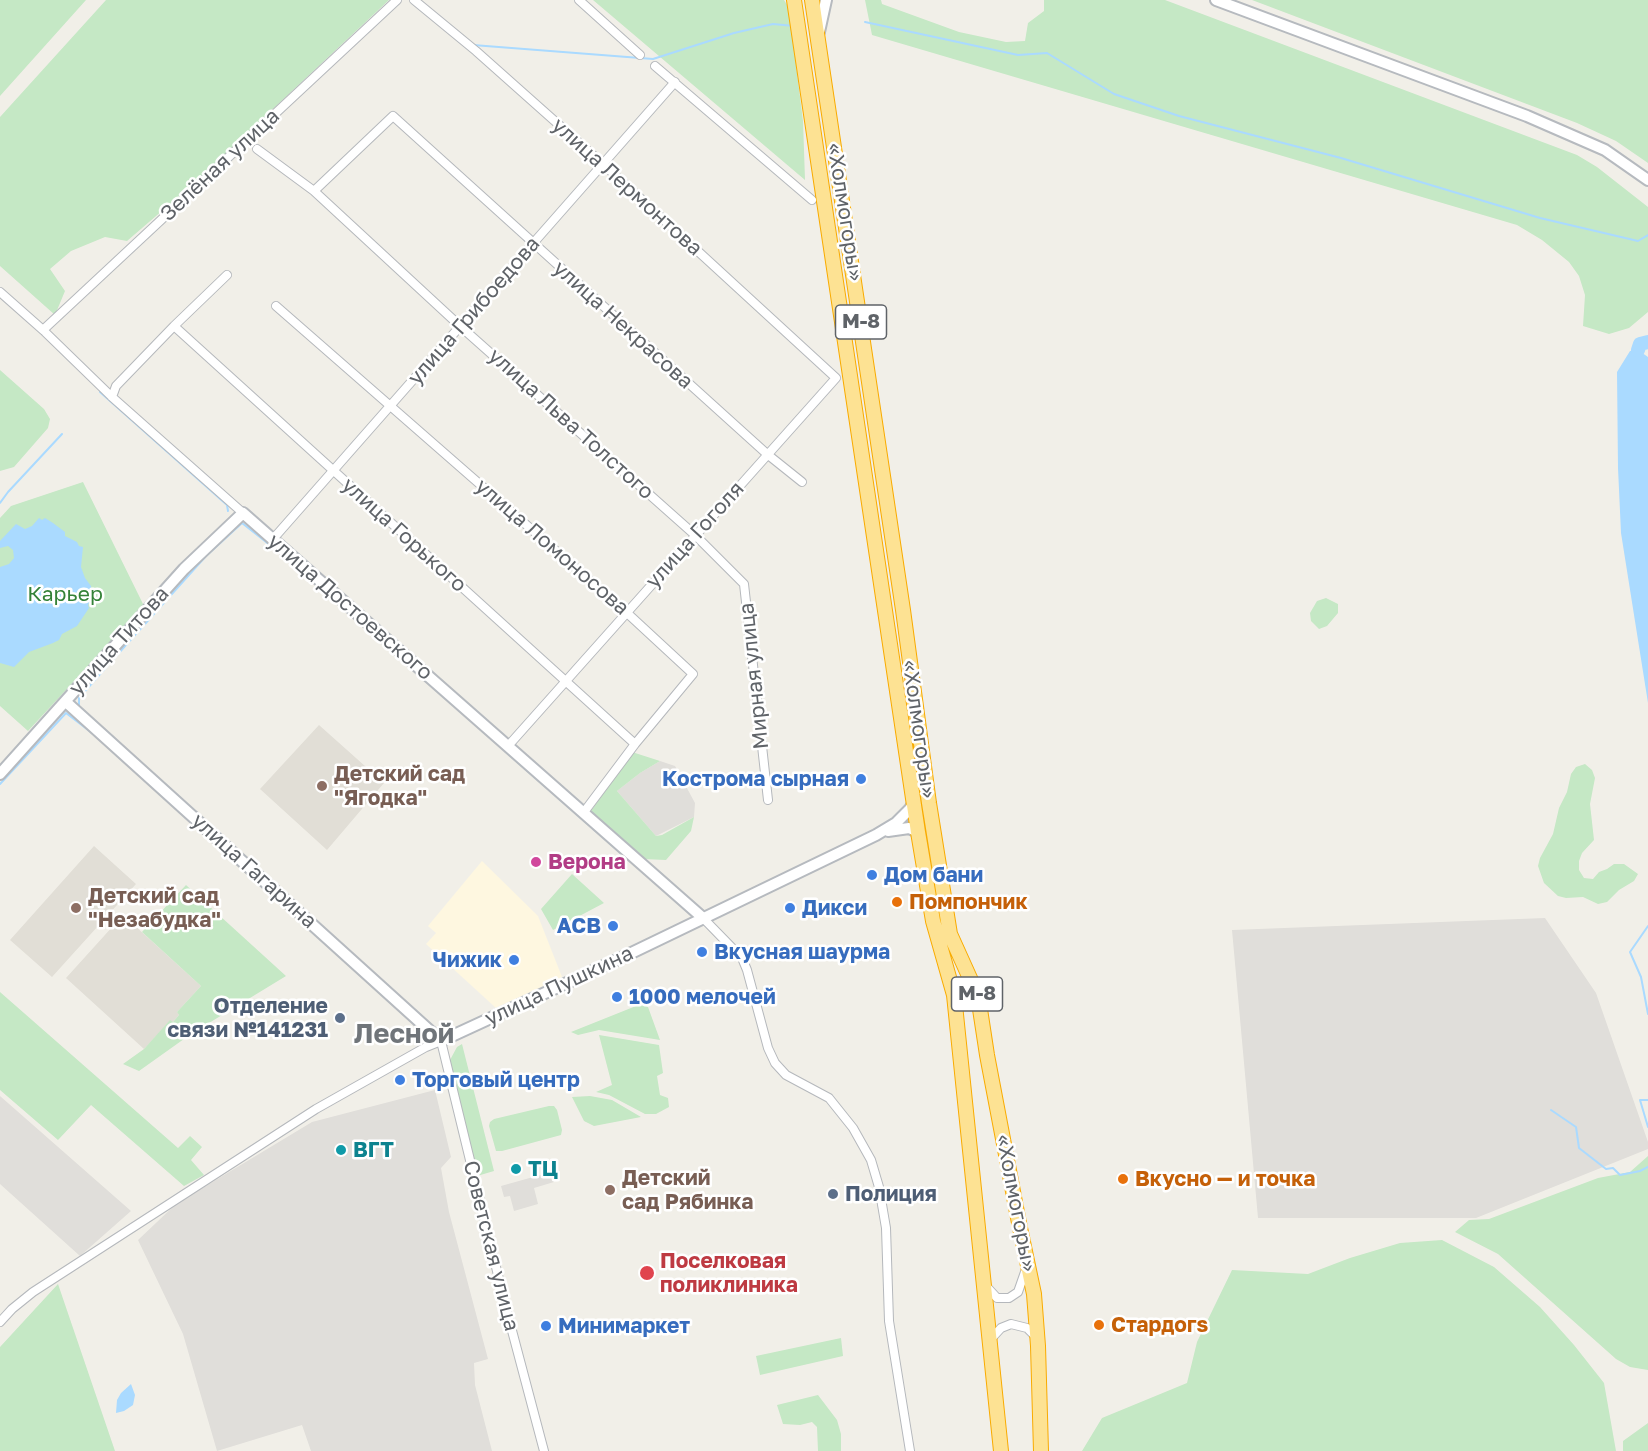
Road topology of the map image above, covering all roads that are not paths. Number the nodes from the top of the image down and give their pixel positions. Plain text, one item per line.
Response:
1 (397, 0) edge
2 (414, 0) edge
3 (579, 0) edge
4 (794, 0) edge
5 (813, 0) edge
6 (826, 0) edge
7 (1216, 0) edge
8 (818, 35) junction
9 (640, 55) dead end
10 (655, 66) dead end
11 (675, 82) junction
12 (257, 149) dead end
13 (603, 164) junction
14 (1644, 177) edge
15 (314, 191) junction
16 (812, 200) dead end
17 (533, 244) junction
18 (227, 275) dead end
19 (0, 292) edge
20 (276, 306) dead end
21 (174, 326) junction
22 (460, 326) junction
23 (42, 330) junction
24 (836, 378) joint
25 (112, 398) junction
26 (391, 406) junction
27 (767, 454) junction
28 (333, 471) junction
29 (802, 482) dead end
30 (243, 513) junction
31 (695, 535) junction
32 (273, 539) junction
33 (626, 612) junction
34 (565, 680) junction
35 (66, 702) junction
36 (635, 744) junction
37 (507, 746) junction
38 (0, 774) edge
39 (768, 801) dead end
40 (914, 802) junction
41 (584, 812) junction
42 (918, 832) junction
43 (876, 835) junction
44 (703, 918) junction
45 (441, 1041) junction
46 (1027, 1262) junction
47 (981, 1272) junction
48 (0, 1322) edge
49 (1038, 1346) junction
50 (989, 1352) junction
51 (544, 1451) edge
52 (910, 1451) edge
53 (1001, 1451) edge
54 (1041, 1451) edge

1 - 23 street, Зелёная улица
2 - 13 street, улица Лермонтова
3 - 9 street
4 - 40 highway, «Холмогоры» / М-8
5 - 8 highway, «Холмогоры» / М-8
6 - 8 street
7 - 14 street
8 - 46 highway, «Холмогоры» / М-8
10 - 11 street
11 - 13 street, улица Грибоедова
11 - 16 street
12 - 15 street, улица Льва Толстого
13 - 17 street, улица Грибоедова
13 - 24 street, улица Лермонтова
15 - 17 street, улица Некрасова
15 - 22 street, улица Льва Толстого
17 - 22 street, улица Грибоедова
17 - 27 street, улица Некрасова
18 - 21 street
19 - 23 street, улица Достоевского
20 - 26 street, улица Ломоносова
21 - 25 street
21 - 28 street, улица Горького
22 - 26 street, улица Грибоедова
22 - 31 street, улица Льва Толстого
23 - 25 street, улица Достоевского
24 - 27 street, улица Гоголя
25 - 30 street, улица Достоевского
26 - 28 street, улица Грибоедова
26 - 33 street, улица Ломоносова
27 - 29 street, улица Некрасова
27 - 31 street, улица Гоголя
28 - 32 street, улица Грибоедова
28 - 34 street, улица Горького
30 - 32 street, улица Достоевского
30 - 35 street, улица Титова
31 - 33 street, улица Гоголя
31 - 39 street, Мирная улица
32 - 37 street, улица Достоевского
33 - 34 street, улица Гоголя
33 - 36 street, улица Ломоносова
34 - 36 street, улица Горького
34 - 37 street, улица Гоголя
35 - 38 street, улица Титова
35 - 45 street, улица Гагарина
36 - 41 street, улица Ломоносова
37 - 41 street, улица Достоевского
40 - 42 highway, «Холмогоры» / М-8
40 - 43 street
41 - 44 street, улица Достоевского
42 - 43 street
42 - 47 highway, «Холмогоры» / М-8
43 - 44 street, улица Пушкина
44 - 45 street, улица Пушкина
44 - 52 street
45 - 48 street, улица Пушкина
45 - 51 street, Советская улица
46 - 47 street
46 - 49 highway, «Холмогоры» / М-8
47 - 50 highway, «Холмогоры» / М-8
49 - 50 street
49 - 54 highway, «Холмогоры» / М-8
50 - 53 highway, «Холмогоры» / М-8

